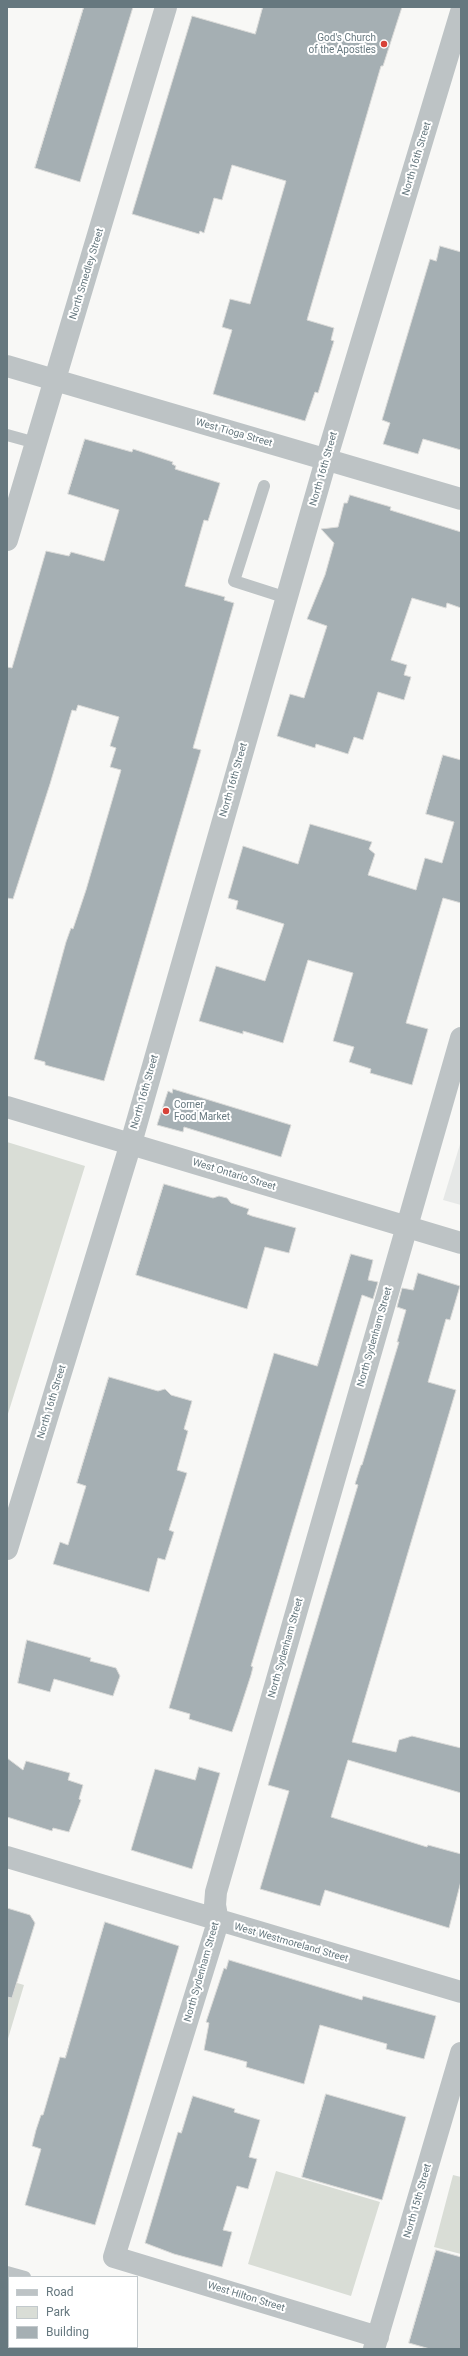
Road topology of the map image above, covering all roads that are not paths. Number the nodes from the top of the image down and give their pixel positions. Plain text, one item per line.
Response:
1 (166, 7) edge
2 (461, 12) edge
3 (7, 366) edge
4 (56, 380) junction
5 (7, 435) edge
6 (36, 443) junction
7 (326, 460) junction
8 (264, 486) dead end
9 (461, 499) edge
10 (7, 540) edge
11 (287, 598) junction
12 (461, 1038) edge
13 (7, 1107) edge
14 (131, 1143) junction
15 (406, 1227) junction
16 (461, 1243) edge
17 (7, 1549) edge
18 (7, 1857) edge
19 (218, 1922) junction
20 (461, 1992) edge
21 (461, 2053) edge
22 (114, 2257) joint
23 (7, 2272) edge
24 (21, 2276) edge
25 (376, 2343) edge

1 - 4 street, North Smedley Street
2 - 7 street, North 16th Street
3 - 4 street, West Tioga Street
4 - 6 street, North Smedley Street
4 - 7 street, West Tioga Street
5 - 6 lane
6 - 10 street, North Smedley Street
7 - 9 street, West Tioga Street
7 - 11 street, North 16th Street
8 - 11 lane
11 - 14 street, North 16th Street
12 - 15 street, North Sydenham Street
13 - 14 street, West Ontario Street
14 - 15 street, West Ontario Street
14 - 17 street, North 16th Street
15 - 16 street, West Ontario Street
15 - 19 street, North Sydenham Street
18 - 19 street, West Westmoreland Street
19 - 20 street, West Westmoreland Street
19 - 22 street, North Sydenham Street
21 - 25 street, North 15th Street
22 - 25 street, West Hilton Street
23 - 24 lane

